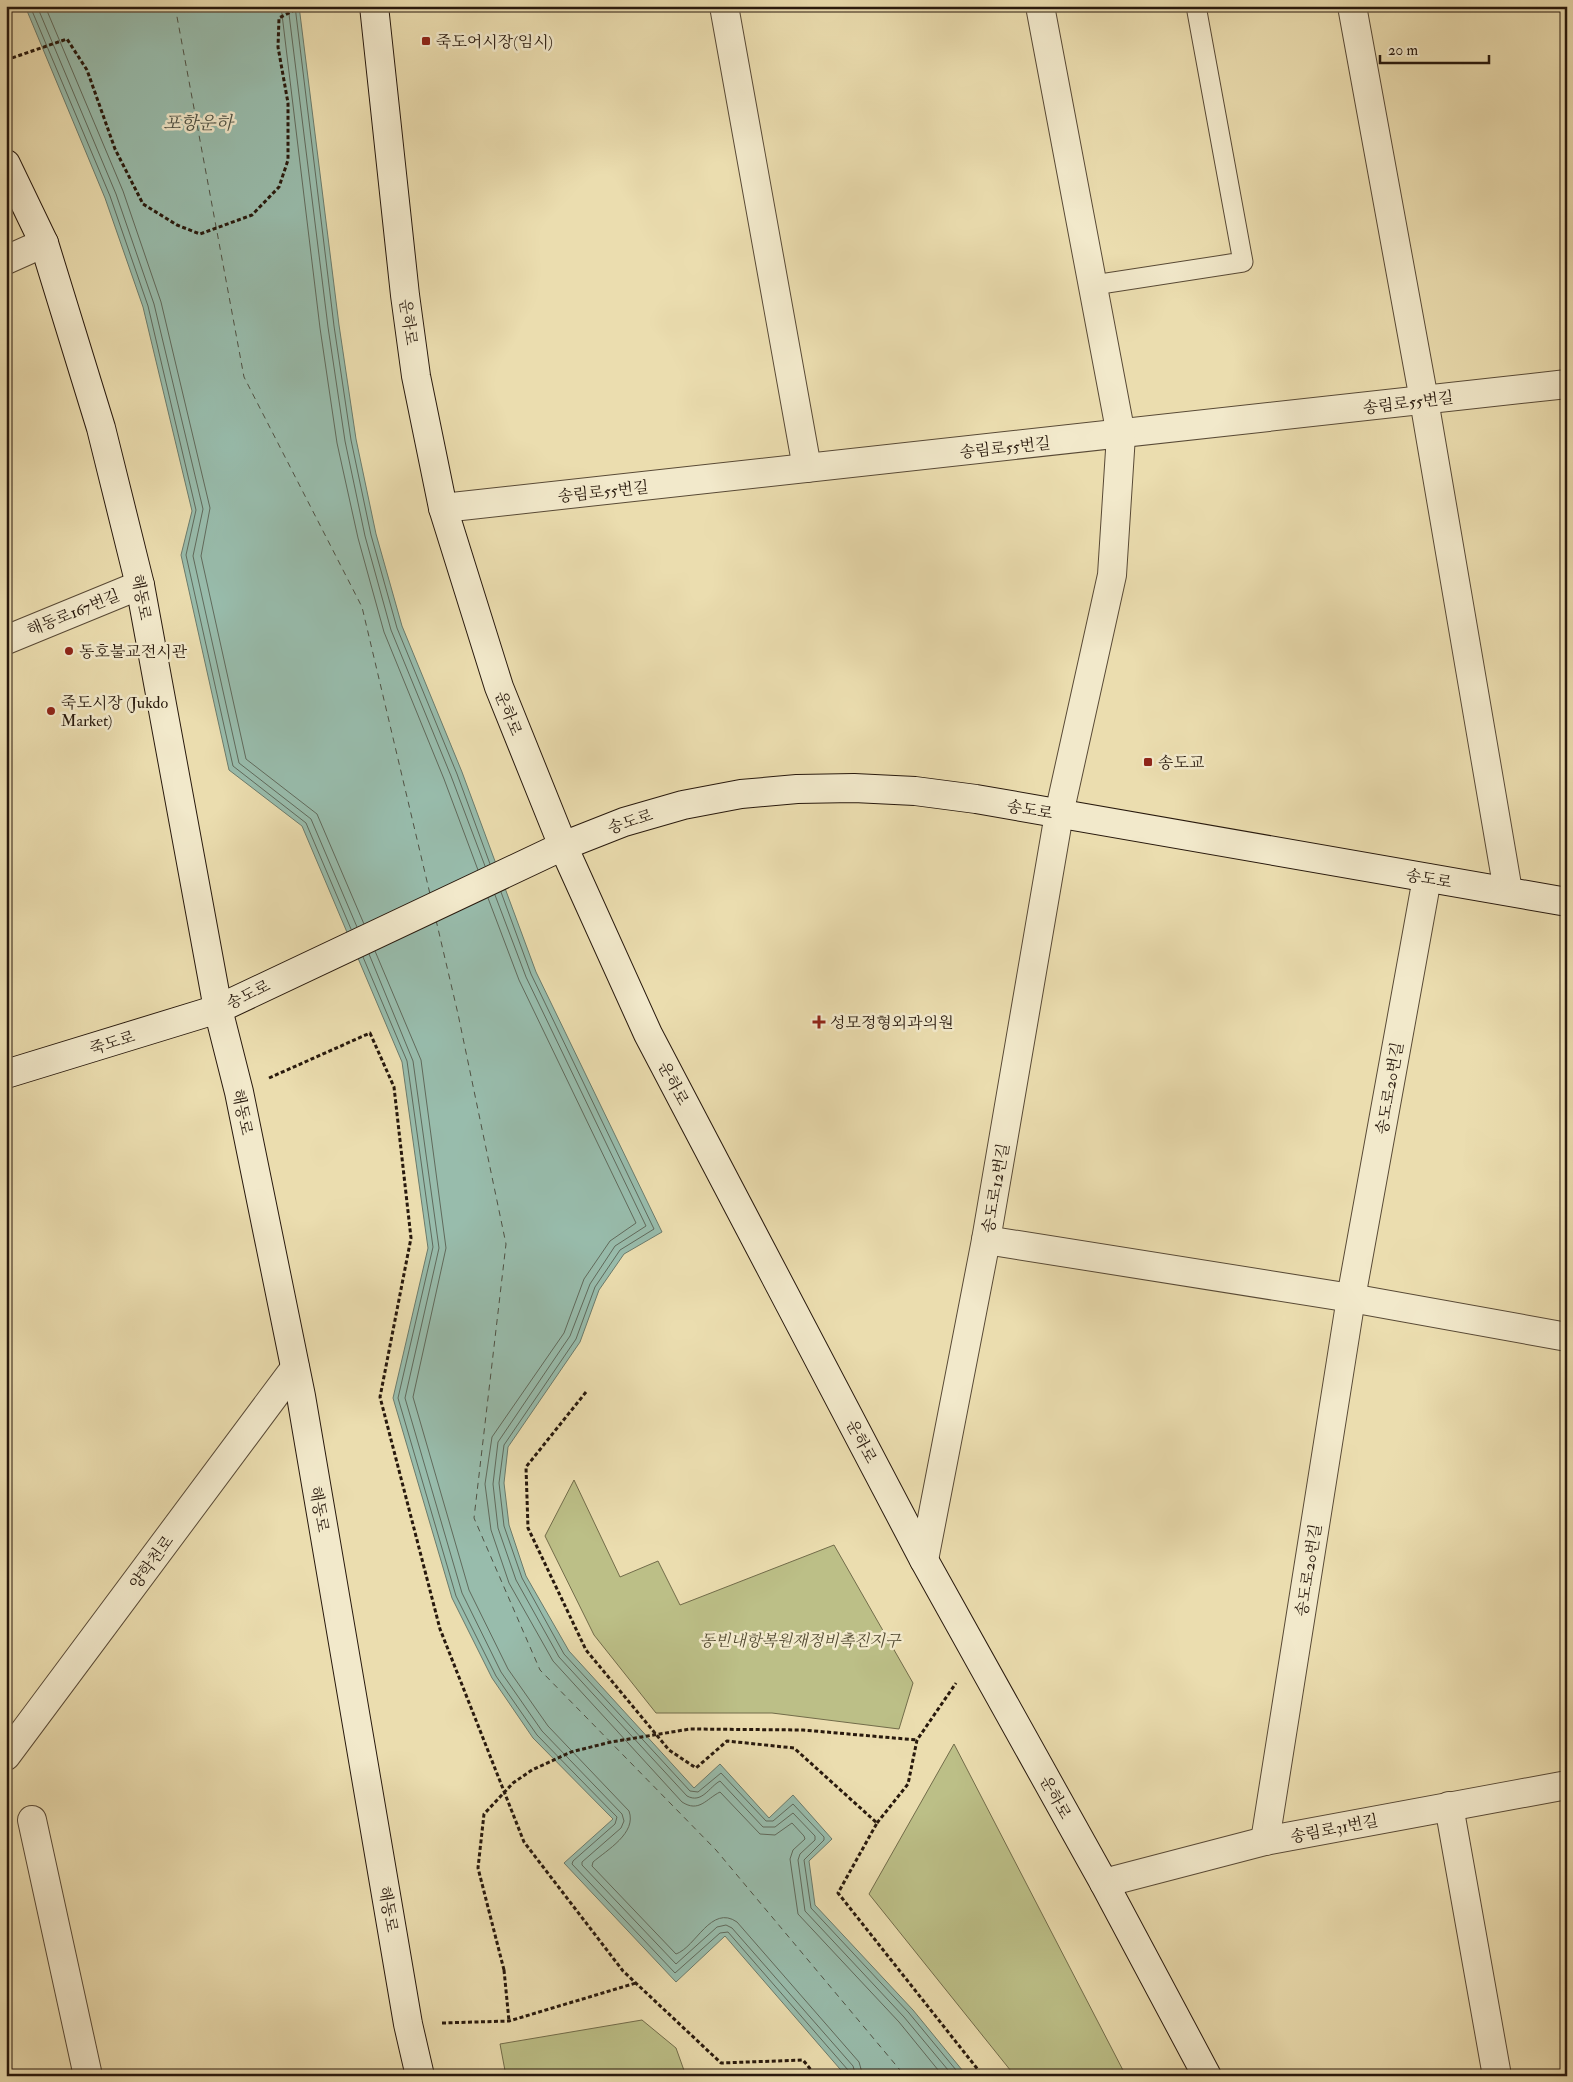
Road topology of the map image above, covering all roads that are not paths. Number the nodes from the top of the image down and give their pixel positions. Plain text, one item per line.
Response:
1 (374, 6) edge
2 (724, 6) edge
3 (1040, 6) edge
4 (1196, 6) edge
5 (1352, 6) edge
6 (6, 164) edge
7 (44, 243) junction
8 (6, 260) edge
9 (1094, 285) junction
10 (1567, 384) edge
11 (1424, 400) junction
12 (1121, 435) junction
13 (807, 468) junction
14 (444, 508) junction
15 (140, 585) junction
16 (6, 640) edge
17 (1060, 814) junction
18 (563, 846) junction
19 (1427, 878) junction
20 (1508, 891) junction
21 (1567, 902) edge
22 (218, 1009) junction
23 (6, 1074) edge
24 (986, 1240) junction
25 (1351, 1298) junction
26 (1567, 1338) edge
27 (295, 1368) junction
28 (924, 1560) junction
29 (6, 1756) edge
30 (1567, 1785) edge
31 (1449, 1806) junction
32 (32, 1820) dead end
33 (1264, 1842) junction
34 (1104, 1883) junction
35 (88, 2076) edge
36 (420, 2076) edge
37 (1207, 2076) edge
38 (1497, 2076) edge

1 - 14 street, 운하로
2 - 13 street
3 - 9 street, 송도로12번길
4 - 9 lane
5 - 11 street
6 - 7 street, 해동로
7 - 8 street
7 - 15 street, 해동로
9 - 12 street, 송도로12번길
10 - 11 street, 송림로55번길
11 - 12 street, 송림로55번길
11 - 20 street
12 - 13 street, 송림로55번길
12 - 17 street, 송도로12번길
13 - 14 street, 송림로55번길
14 - 18 street, 운하로
15 - 16 street, 해동로167번길
15 - 22 street, 해동로
17 - 18 street, 송도로
17 - 19 street, 송도로
17 - 24 street, 송도로12번길
18 - 22 street, 송도로
18 - 28 street, 운하로
19 - 20 street, 송도로
19 - 25 street, 송도로20번길
20 - 21 street, 송도로
22 - 23 street, 죽도로
22 - 27 street, 해동로
24 - 25 street
24 - 28 street, 송도로12번길
25 - 26 street
25 - 33 street, 송도로20번길
27 - 29 street, 양학천로
27 - 36 street, 해동로
28 - 34 street, 운하로
30 - 31 street, 송림로31번길
31 - 33 street, 송림로31번길
31 - 38 street
32 - 35 street
33 - 34 street, 송림로31번길
34 - 37 street, 운하로

